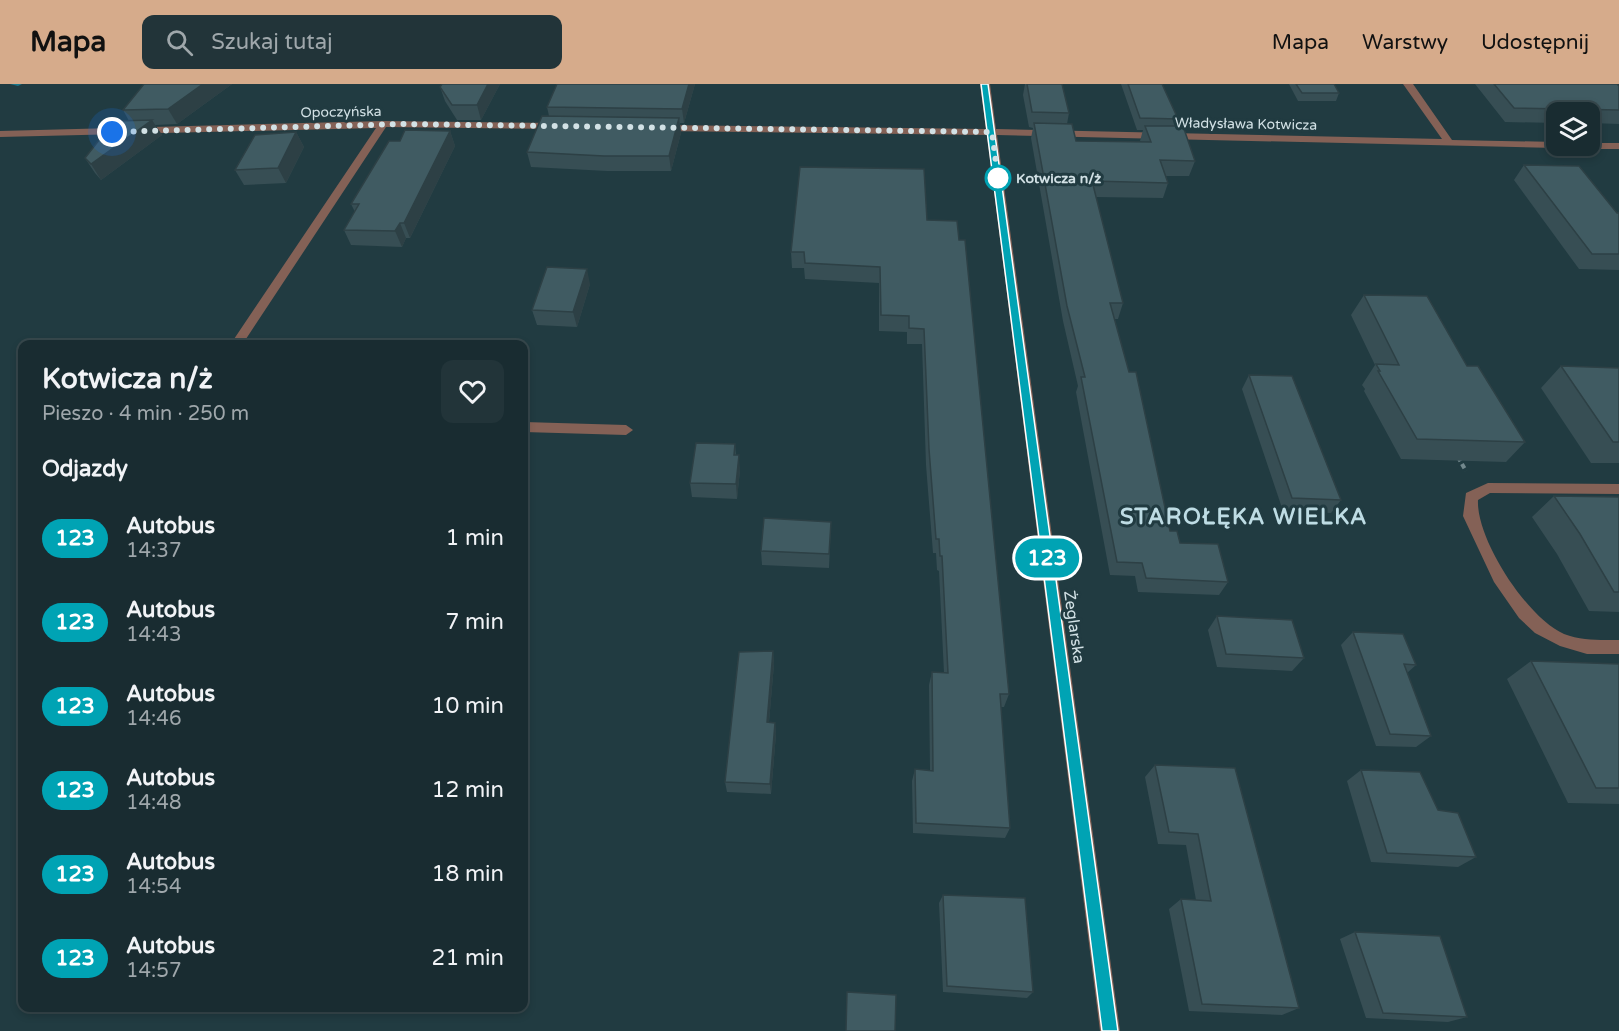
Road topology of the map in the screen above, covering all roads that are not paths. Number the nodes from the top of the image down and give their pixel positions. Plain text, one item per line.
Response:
1 (985, 84) edge
2 (1408, 84) edge
3 (383, 124) junction
4 (573, 127) edge
5 (652, 128) edge
6 (992, 132) junction
7 (0, 134) edge
8 (1449, 142) junction
9 (1546, 145) edge
10 (1600, 146) edge
11 (1619, 146) edge
12 (239, 340) edge
13 (528, 427) edge
14 (626, 430) dead end
15 (1619, 489) edge
16 (1619, 647) edge
17 (1110, 1031) edge

1 - 6 street, Żeglarska
2 - 8 street
3 - 4 street, Opoczyńska
3 - 7 street, Opoczyńska
3 - 12 street
5 - 6 street, Władysława Kotwicza
6 - 8 street, Władysława Kotwicza
6 - 17 street, Żeglarska
8 - 9 street, Władysława Kotwicza
10 - 11 street
13 - 14 street
15 - 16 street

